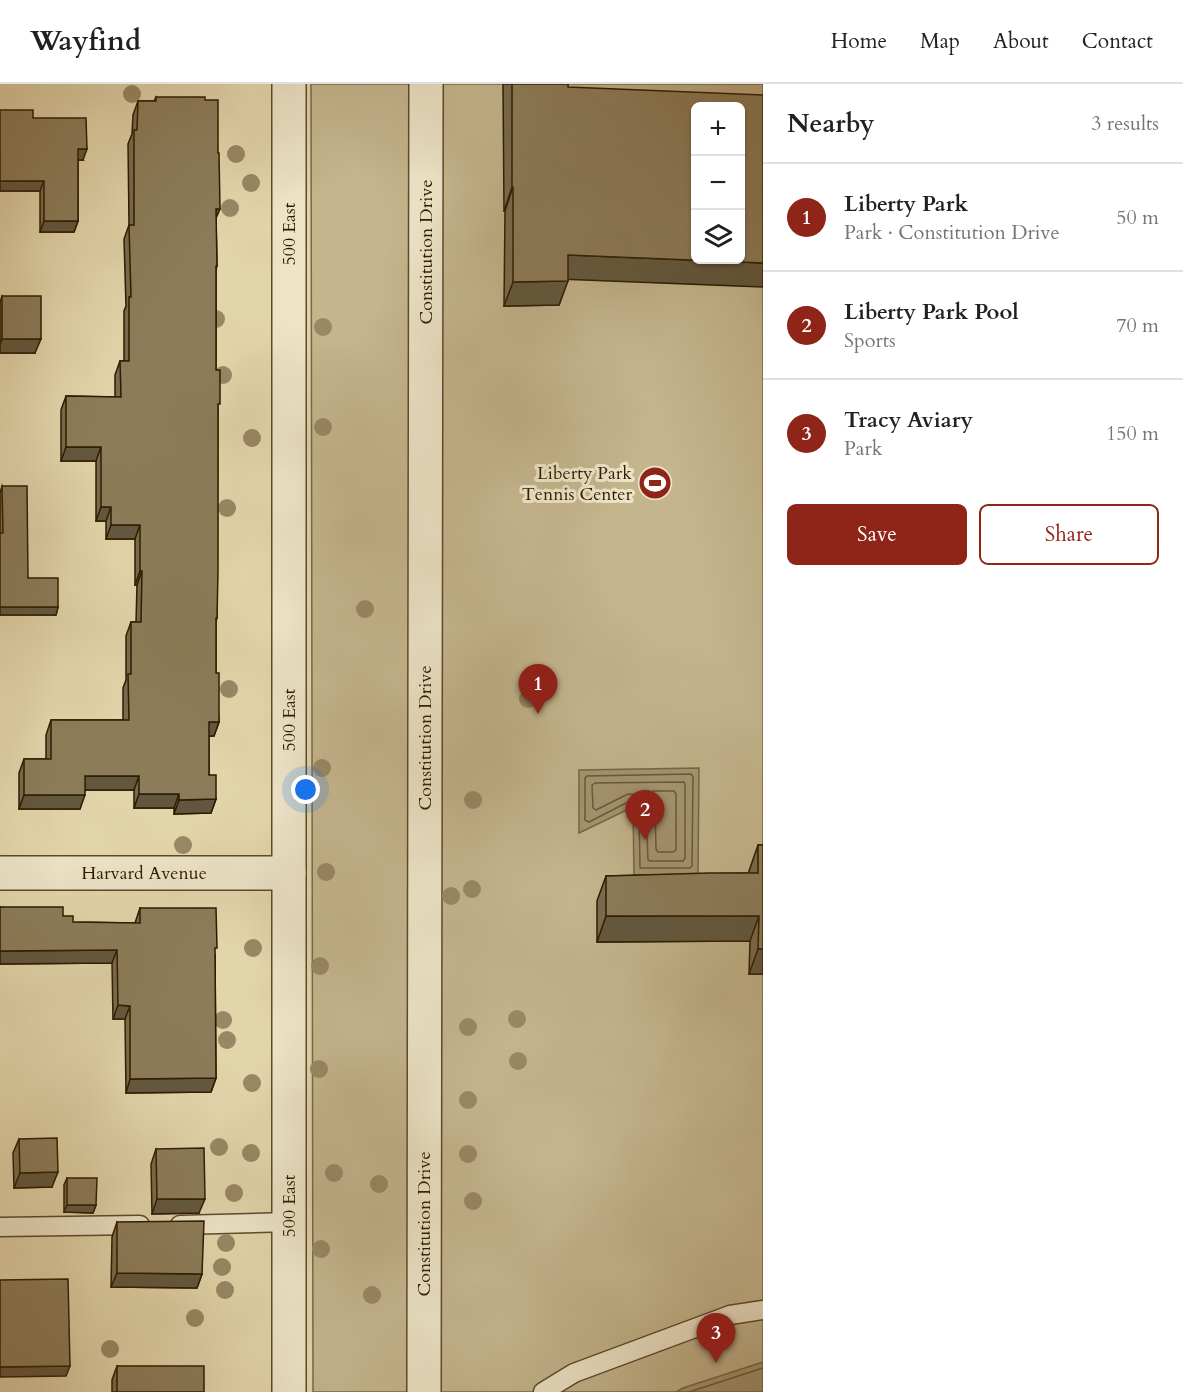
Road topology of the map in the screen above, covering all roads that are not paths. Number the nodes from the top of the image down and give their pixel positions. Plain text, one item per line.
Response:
1 (289, 84) edge
2 (426, 84) edge
3 (0, 873) edge
4 (289, 873) junction
5 (289, 1222) junction
6 (0, 1227) edge
7 (763, 1310) edge
8 (289, 1392) edge
9 (424, 1392) edge
10 (543, 1392) edge

1 - 4 street, 500 East
2 - 9 street, Constitution Drive
3 - 4 street, Harvard Avenue
4 - 5 street, 500 East
5 - 6 lane
5 - 8 street, 500 East
7 - 10 lane

